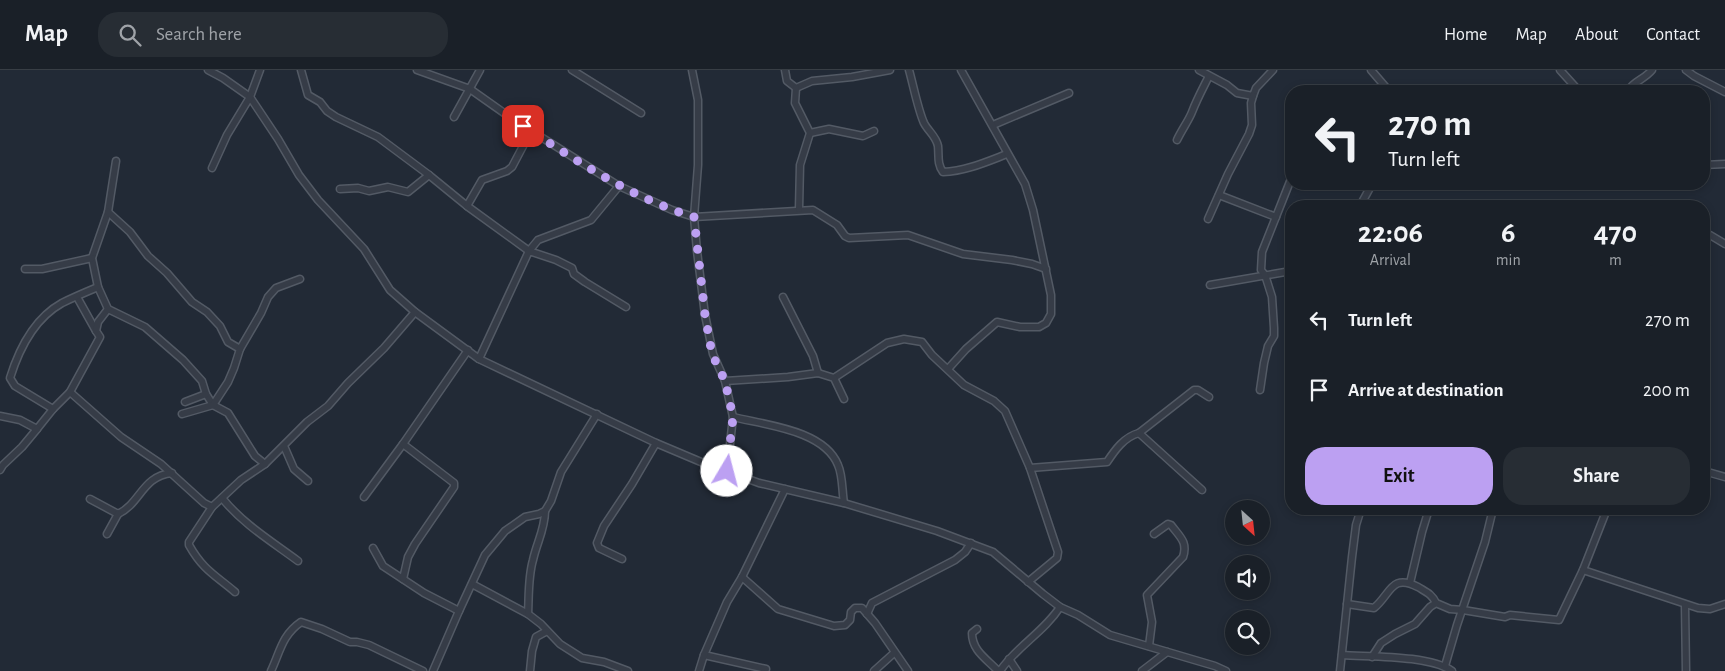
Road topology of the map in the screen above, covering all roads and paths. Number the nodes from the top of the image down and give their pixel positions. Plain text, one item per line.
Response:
1 (208, 70) edge
2 (260, 70) edge
3 (301, 70) edge
4 (416, 70) edge
5 (480, 70) edge
6 (572, 70) edge
7 (692, 70) edge
8 (785, 70) edge
9 (890, 70) edge
10 (909, 70) edge
11 (961, 70) edge
12 (1199, 70) edge
13 (1273, 70) edge
14 (1371, 70) edge
15 (1560, 70) edge
16 (1652, 70) edge
17 (1686, 70) edge
18 (1208, 76) junction
19 (1384, 85) edge
20 (1574, 85) edge
21 (1631, 85) edge
22 (796, 88) junction
23 (470, 89) junction
24 (1725, 92) edge
25 (1069, 93) dead end
26 (1253, 96) junction
27 (250, 97) junction
28 (642, 113) dead end
29 (454, 117) dead end
30 (993, 126) junction
31 (531, 131) junction
32 (874, 131) dead end
33 (810, 133) junction
34 (1177, 140) dead end
35 (1007, 154) junction
36 (116, 161) dead end
37 (1725, 164) edge
38 (1710, 165) edge
39 (212, 168) dead end
40 (429, 175) junction
41 (620, 186) junction
42 (340, 189) dead end
43 (1287, 190) edge
44 (1219, 195) junction
45 (467, 206) junction
46 (799, 210) junction
47 (108, 212) junction
48 (694, 217) junction
49 (1276, 217) junction
50 (1208, 218) dead end
51 (1710, 235) edge
52 (1725, 244) edge
53 (528, 251) junction
54 (92, 258) junction
55 (25, 269) dead end
56 (1046, 269) junction
57 (1285, 272) edge
58 (1265, 275) junction
59 (300, 279) dead end
60 (1210, 285) dead end
61 (98, 287) junction
62 (77, 297) junction
63 (783, 298) dead end
64 (626, 307) dead end
65 (108, 309) junction
66 (415, 312) junction
67 (96, 331) junction
68 (240, 349) junction
69 (468, 350) junction
70 (479, 359) junction
71 (948, 369) junction
72 (818, 373) junction
73 (834, 378) junction
74 (725, 381) junction
75 (1260, 390) dead end
76 (70, 392) junction
77 (206, 394) junction
78 (1209, 397) dead end
79 (844, 399) dead end
80 (185, 402) dead end
81 (213, 405) junction
82 (53, 409) junction
83 (182, 414) dead end
84 (597, 414) junction
85 (0, 416) edge
86 (733, 417) junction
87 (37, 429) junction
88 (1139, 433) junction
89 (656, 443) junction
90 (404, 444) junction
91 (284, 446) junction
92 (265, 464) junction
93 (1030, 468) junction
94 (0, 470) edge
95 (727, 471) junction
96 (172, 473) junction
97 (1710, 473) edge
98 (1725, 477) edge
99 (308, 481) dead end
100 (785, 489) junction
101 (1202, 490) dead end
102 (364, 497) dead end
103 (222, 498) junction
104 (90, 500) dead end
105 (844, 503) junction
106 (212, 507) junction
107 (545, 511) junction
108 (118, 514) junction
109 (1359, 515) edge
110 (1428, 515) edge
111 (1492, 515) edge
112 (1605, 515) edge
113 (107, 534) dead end
114 (1154, 534) dead end
115 (971, 543) junction
116 (373, 548) dead end
117 (622, 560) dead end
118 (298, 561) dead end
119 (1583, 570) junction
120 (742, 577) junction
121 (402, 578) junction
122 (1028, 582) junction
123 (1410, 583) junction
124 (472, 584) junction
125 (235, 592) dead end
126 (1436, 603) junction
127 (1347, 604) junction
128 (1725, 604) edge
129 (1685, 605) junction
130 (1060, 607) junction
131 (458, 610) junction
132 (1463, 610) junction
133 (528, 614) junction
134 (867, 614) junction
135 (977, 630) dead end
136 (546, 631) junction
137 (1149, 646) junction
138 (1167, 652) junction
139 (894, 653) junction
140 (704, 655) junction
141 (1342, 655) junction
142 (1372, 657) junction
143 (1009, 659) junction
144 (1445, 666) junction
145 (766, 669) dead end
146 (1145, 670) edge
147 (271, 671) edge
148 (423, 671) edge
149 (433, 671) edge
150 (530, 671) edge
151 (628, 671) edge
152 (699, 671) edge
153 (874, 671) edge
154 (908, 671) edge
155 (999, 671) edge
156 (1017, 671) edge
157 (1226, 671) edge
158 (1340, 671) edge
159 (1452, 671) edge
160 (1686, 671) edge

1 - 27 street
2 - 27 street
3 - 40 street
4 - 23 street
5 - 23 street
6 - 28 street
7 - 48 street
8 - 22 street
9 - 22 street
10 - 35 street
11 - 30 street
12 - 18 street
13 - 26 street
14 - 19 street
15 - 20 street
16 - 21 street
17 - 24 street
18 - 26 street
18 - 34 street
22 - 33 street
23 - 29 street
23 - 31 street
25 - 30 street
26 - 44 street
27 - 39 street
27 - 66 street
30 - 35 street
31 - 41 street
31 - 45 street
32 - 33 street
33 - 46 street
35 - 56 street
36 - 47 street
37 - 38 street
40 - 42 street
40 - 45 street
41 - 48 street
41 - 53 street
43 - 49 street
44 - 49 street
44 - 50 street
45 - 53 street
46 - 48 street
46 - 56 street
47 - 54 street
47 - 68 street
48 - 74 street
49 - 58 street
51 - 52 street
53 - 64 street
53 - 70 street
54 - 55 street
54 - 61 street
56 - 71 street
57 - 58 street
58 - 60 street
58 - 75 street
59 - 68 street
61 - 62 street
61 - 65 street
62 - 67 street
62 - 82 street
63 - 72 street
65 - 67 street
65 - 77 street
66 - 69 street
66 - 91 street
67 - 76 street
68 - 81 street
69 - 70 street
69 - 90 street
70 - 84 street
71 - 73 street
71 - 93 street
72 - 73 street
72 - 74 street
73 - 79 street
74 - 86 street
76 - 82 street
76 - 96 street
77 - 80 street
77 - 81 street
78 - 88 street
81 - 83 street
81 - 92 street
82 - 87 street
84 - 89 street
84 - 107 street
85 - 87 street
86 - 95 street
86 - 105 street
87 - 94 street
88 - 93 street
88 - 101 street
89 - 95 street
89 - 117 street
90 - 102 street
90 - 121 street
91 - 92 street
91 - 99 street
92 - 103 street
93 - 122 street
95 - 100 street
96 - 106 street
96 - 108 street
97 - 98 street
100 - 105 street
100 - 120 street
103 - 106 street
103 - 118 street
104 - 108 street
105 - 115 street
106 - 125 street
107 - 124 street
107 - 133 street
108 - 113 street
109 - 127 street
110 - 123 street
111 - 132 street
112 - 119 street
114 - 137 street
115 - 122 street
115 - 134 street
116 - 121 street
119 - 129 street
119 - 132 street
120 - 134 street
120 - 140 street
121 - 131 street
122 - 130 street
123 - 126 street
123 - 127 street
124 - 131 street
124 - 133 street
126 - 132 street
126 - 142 street
127 - 141 street
128 - 129 street
129 - 160 street
130 - 137 street
130 - 143 street
131 - 149 street
132 - 144 street
133 - 136 street
134 - 139 street
135 - 155 street
136 - 150 street
136 - 151 street
137 - 138 street
138 - 146 street
138 - 157 street
139 - 153 street
139 - 154 street
140 - 145 street
140 - 152 street
141 - 142 street
141 - 158 street
142 - 144 street
143 - 155 street
143 - 156 street
144 - 159 street
147 - 148 street

